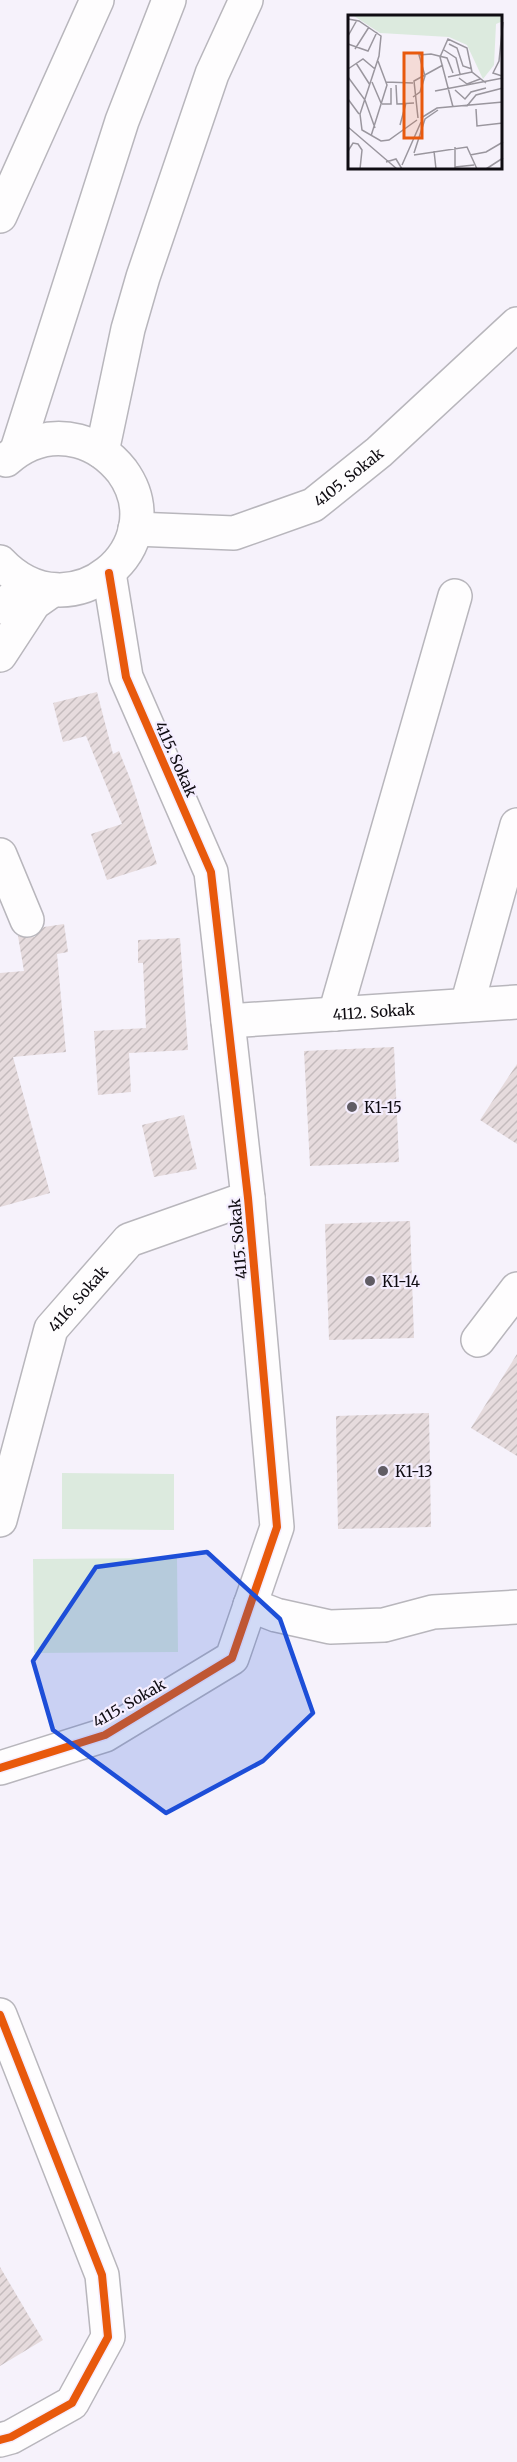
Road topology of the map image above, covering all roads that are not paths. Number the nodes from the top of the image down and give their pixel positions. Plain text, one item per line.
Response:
1 (97, 0) edge
2 (169, 0) edge
3 (246, 0) edge
4 (0, 216) edge
5 (517, 324) edge
6 (102, 452) junction
7 (9, 458) edge
8 (135, 529) junction
9 (0, 562) edge
10 (109, 573) junction
11 (40, 588) junction
12 (455, 596) dead end
13 (0, 607) edge
14 (0, 655) edge
15 (517, 825) edge
16 (0, 855) edge
17 (27, 920) dead end
18 (517, 1002) edge
19 (467, 1005) junction
20 (335, 1014) junction
21 (228, 1021) junction
22 (248, 1198) junction
23 (517, 1288) edge
24 (478, 1340) dead end
25 (0, 1520) edge
26 (250, 1605) junction
27 (517, 1607) edge
28 (0, 1768) edge
29 (0, 2015) edge
30 (0, 2440) edge

1 - 4 street
2 - 7 street
3 - 6 street
5 - 8 street, 4105. Sokak
6 - 7 street
6 - 8 street
8 - 10 street
9 - 11 street
10 - 11 street
10 - 21 street, 4115. Sokak
11 - 13 street
11 - 14 street
12 - 20 street
15 - 19 street
16 - 17 street
18 - 19 street, 4112. Sokak
19 - 20 street, 4112. Sokak
20 - 21 street, 4112. Sokak
21 - 22 street, 4115. Sokak
22 - 25 street, 4116. Sokak
22 - 26 street, 4115. Sokak
23 - 24 street
26 - 27 street
26 - 28 street, 4115. Sokak
29 - 30 street

